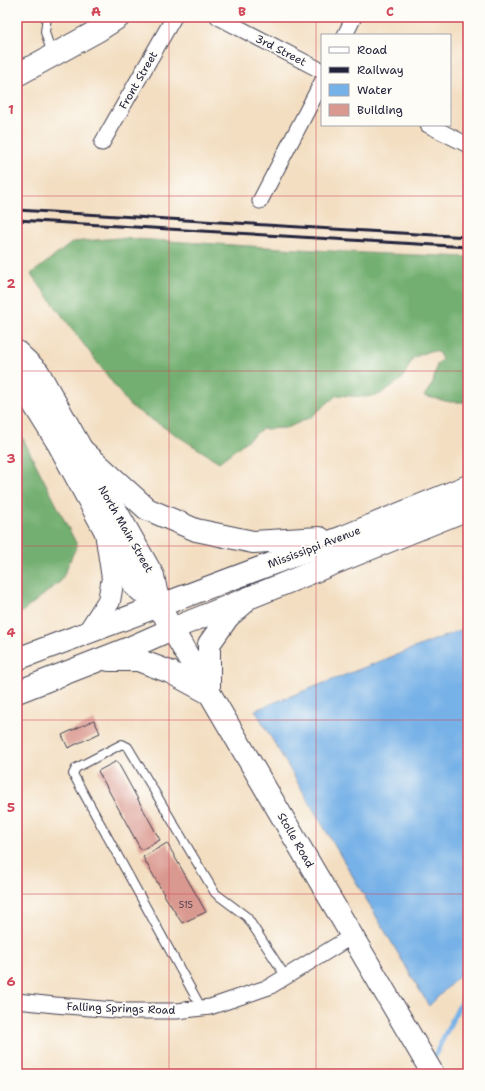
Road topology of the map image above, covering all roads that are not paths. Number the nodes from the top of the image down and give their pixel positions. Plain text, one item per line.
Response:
1 (47, 17) edge
2 (119, 17) edge
3 (174, 17) edge
4 (218, 17) edge
5 (354, 17) edge
6 (346, 34) edge
7 (52, 56) junction
8 (321, 70) edge
9 (17, 75) edge
10 (321, 84) edge
11 (430, 126) edge
12 (102, 143) dead end
13 (468, 145) edge
14 (260, 201) dead end
15 (17, 352) edge
16 (17, 356) edge
17 (81, 448) junction
18 (468, 486) edge
19 (468, 509) edge
20 (106, 532) junction
21 (343, 537) junction
22 (250, 598) junction
23 (159, 606) junction
24 (172, 629) junction
25 (89, 632) junction
26 (17, 659) edge
27 (99, 659) junction
28 (17, 692) edge
29 (209, 693) junction
30 (352, 936) junction
31 (286, 977) junction
32 (17, 1001) edge
33 (202, 1008) junction
34 (433, 1074) edge

1 - 7 lane
2 - 7 main road
3 - 12 street, Front Street
4 - 8 street, 3rd Street
5 - 6 street
7 - 9 main road
10 - 14 street
11 - 13 street
15 - 17 main road, North Main Street
16 - 20 main road, North Main Street
17 - 21 main road
17 - 23 main road, North Main Street
18 - 21 main road, Mississippi Avenue
19 - 22 main road, Mississippi Avenue
20 - 23 main road, North Main Street
20 - 25 main road
21 - 23 main road, Mississippi Avenue
22 - 24 main road, Mississippi Avenue
22 - 29 main road
23 - 24 main road, Stolle Road
23 - 25 main road, Mississippi Avenue
24 - 27 main road, Mississippi Avenue
24 - 29 main road, Stolle Road
25 - 26 main road, Mississippi Avenue
27 - 28 main road, Mississippi Avenue
27 - 29 main road
29 - 30 main road, Stolle Road
30 - 31 street, Falling Springs Road
30 - 34 main road, Stolle Road
31 - 33 street, Falling Springs Road
31 - 33 lane
32 - 33 street, Falling Springs Road

